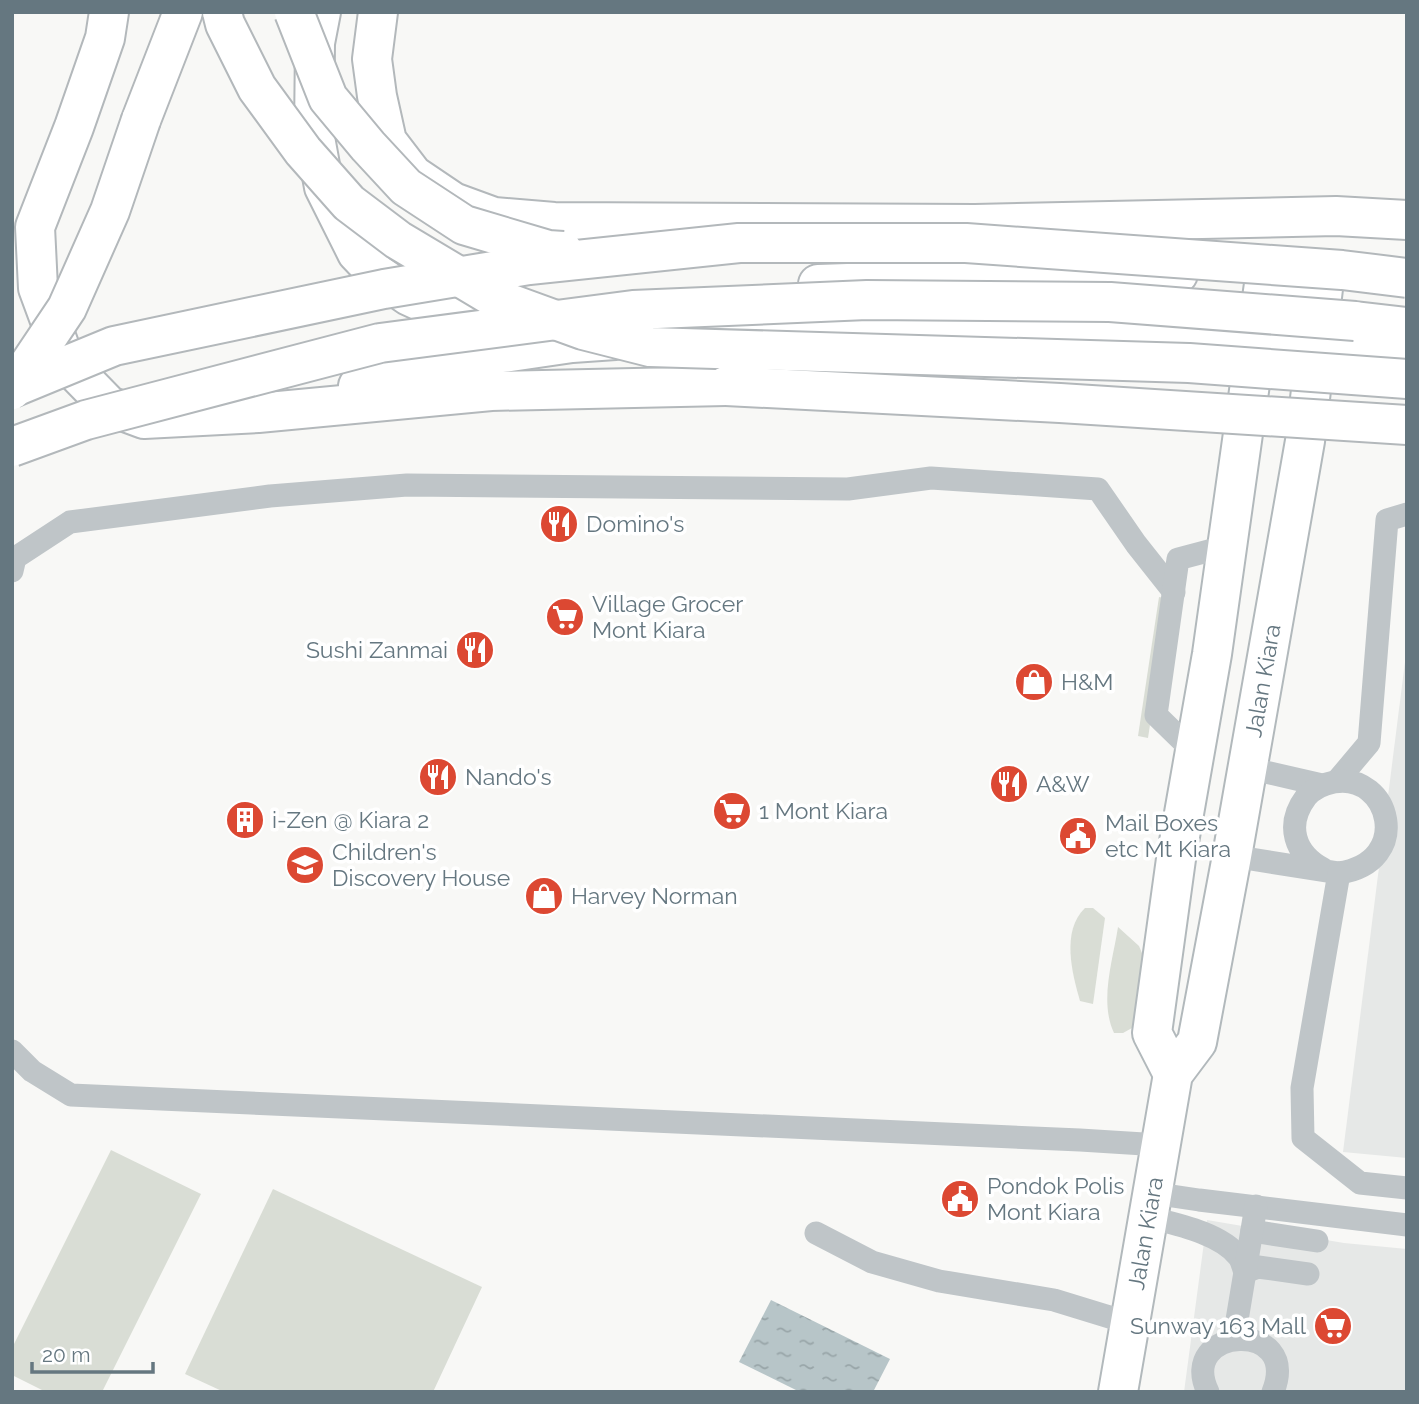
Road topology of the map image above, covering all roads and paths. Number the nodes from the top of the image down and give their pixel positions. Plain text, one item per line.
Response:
1 (109, 12) edge
2 (183, 12) edge
3 (222, 12) edge
4 (294, 12) edge
5 (320, 12) edge
6 (377, 12) edge
7 (1407, 220) edge
8 (1407, 261) edge
9 (1265, 277) junction
10 (1324, 280) junction
11 (1407, 280) edge
12 (1407, 327) edge
13 (1256, 337) junction
14 (1317, 341) junction
15 (1407, 345) edge
16 (1407, 379) edge
17 (12, 389) edge
18 (258, 413) junction
19 (1407, 425) edge
20 (12, 447) edge
21 (1407, 514) edge
22 (1227, 546) junction
23 (12, 571) edge
24 (1174, 592) junction
25 (1195, 754) junction
26 (1248, 768) junction
27 (1330, 783) junction
28 (1232, 856) junction
29 (1331, 871) junction
30 (12, 1051) edge
31 (1172, 1074) junction
32 (1160, 1145) junction
33 (1407, 1188) edge
34 (1150, 1205) junction
35 (1256, 1206) junction
36 (1407, 1225) edge
37 (1252, 1231) junction
38 (816, 1233) dead end
39 (1317, 1241) dead end
40 (1245, 1272) junction
41 (1308, 1274) dead end
42 (1129, 1324) junction
43 (1234, 1338) junction
44 (1118, 1392) edge
45 (1208, 1392) edge
46 (1273, 1392) edge

1 - 18 main road
2 - 17 main road, bridge
3 - 16 main road, bridge
4 - 8 main road, bridge
5 - 9 main road
6 - 7 main road
9 - 10 main road
9 - 13 main road
10 - 11 main road
10 - 14 main road, Jalan Kiara
11 - 17 main road, bridge
12 - 20 main road, bridge
13 - 14 main road
13 - 18 main road
13 - 22 main road
14 - 15 main road
14 - 26 main road, Jalan Kiara
18 - 19 main road, bridge
21 - 27 lane
22 - 24 lane
22 - 25 main road
23 - 24 lane
24 - 25 lane
25 - 31 main road
26 - 27 lane
26 - 28 main road, Jalan Kiara
27 - 29 lane
27 - 29 lane
28 - 29 lane
28 - 31 main road, Jalan Kiara
29 - 33 lane
30 - 32 lane
31 - 32 main road, Jalan Kiara
32 - 34 main road, Jalan Kiara
34 - 35 lane
34 - 40 lane
34 - 42 main road, Jalan Kiara
35 - 36 lane
35 - 37 lane
37 - 39 lane
37 - 40 lane
38 - 42 lane
40 - 41 lane
40 - 43 lane
42 - 44 main road, Jalan Kiara
43 - 45 lane
43 - 46 lane

